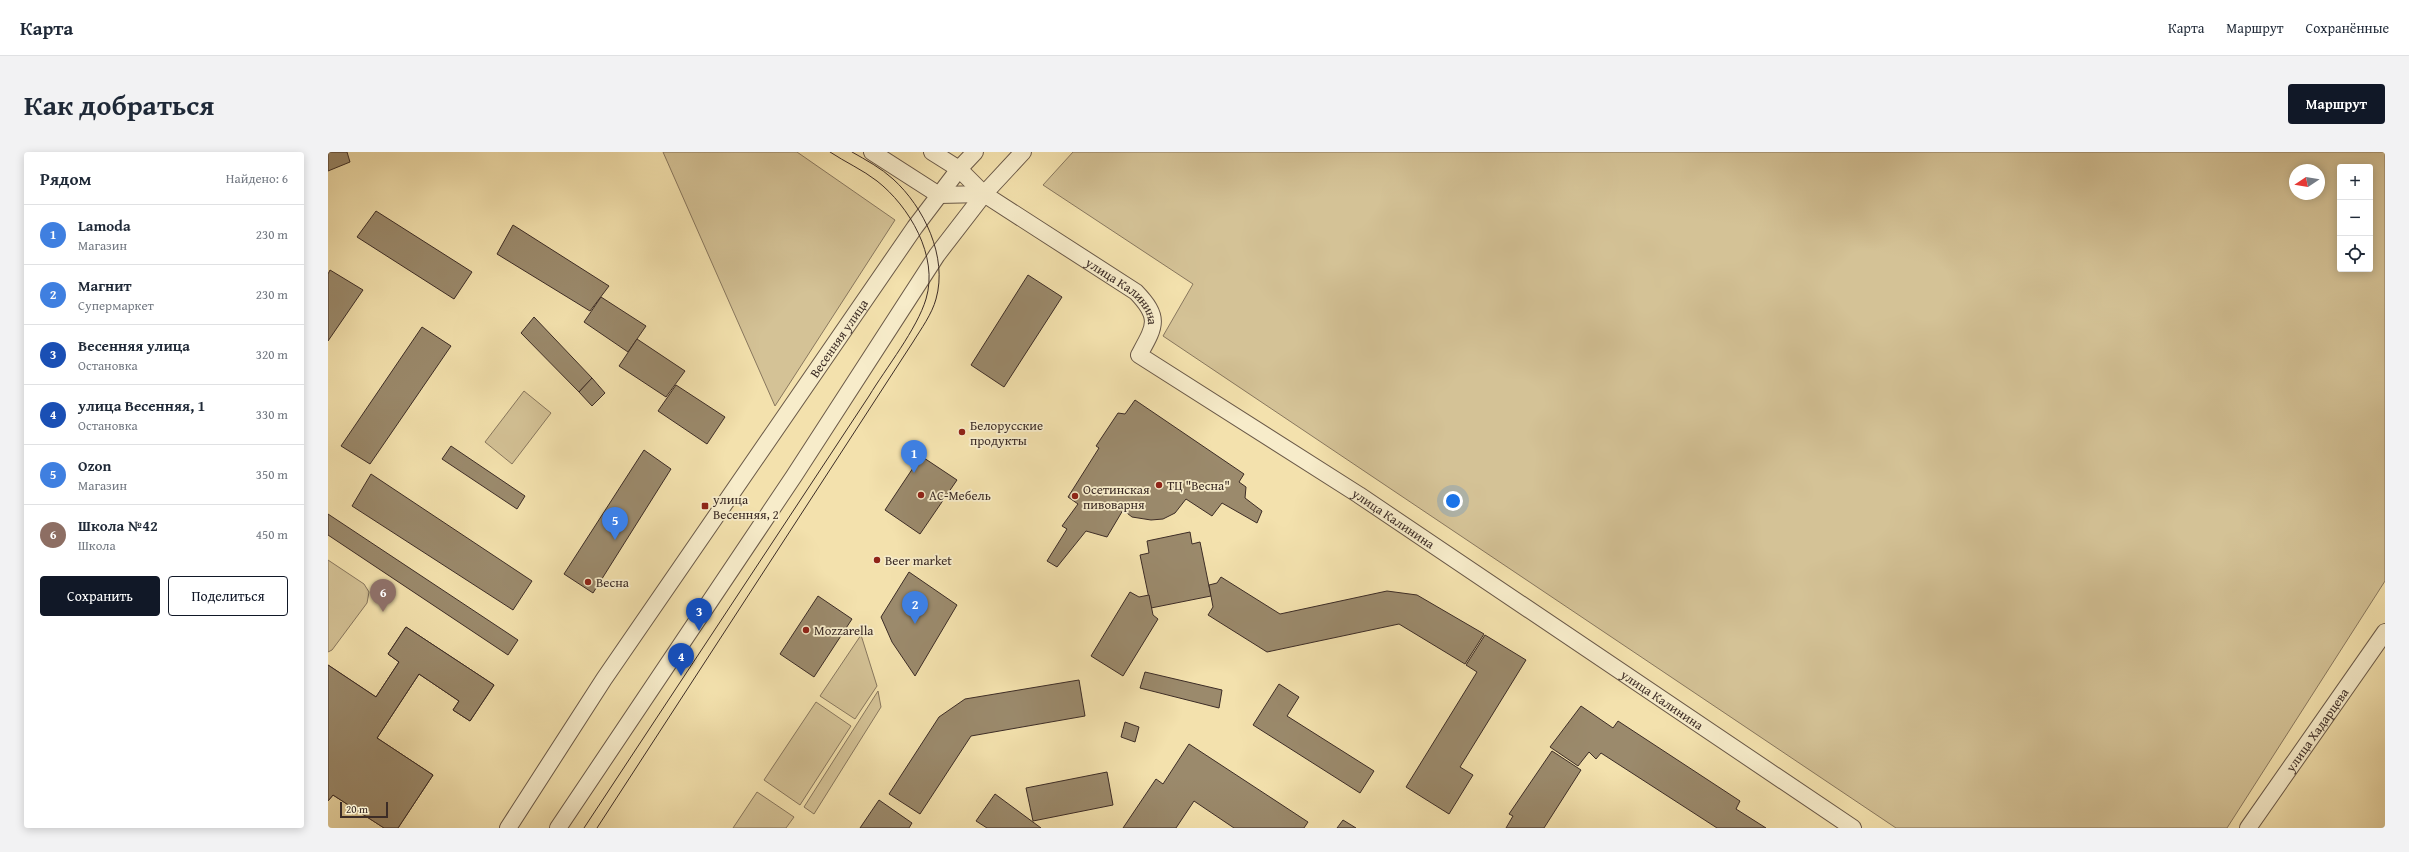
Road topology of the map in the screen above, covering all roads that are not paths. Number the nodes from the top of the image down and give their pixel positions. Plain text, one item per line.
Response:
1 (872, 152) edge
2 (932, 152) edge
3 (975, 152) edge
4 (1023, 152) edge
5 (959, 169) junction
6 (939, 194) junction
7 (984, 194) junction
8 (2385, 632) edge
9 (508, 828) edge
10 (558, 828) edge
11 (1853, 828) edge
12 (2248, 828) edge

1 - 6 street
2 - 5 street, улица Калинина
3 - 5 street, Весенняя улица
4 - 7 street
5 - 6 street, Весенняя улица
5 - 7 street, улица Калинина
6 - 7 street
6 - 9 street, Весенняя улица
7 - 10 street
7 - 11 street, улица Калинина
8 - 12 street, улица Хадарцева

